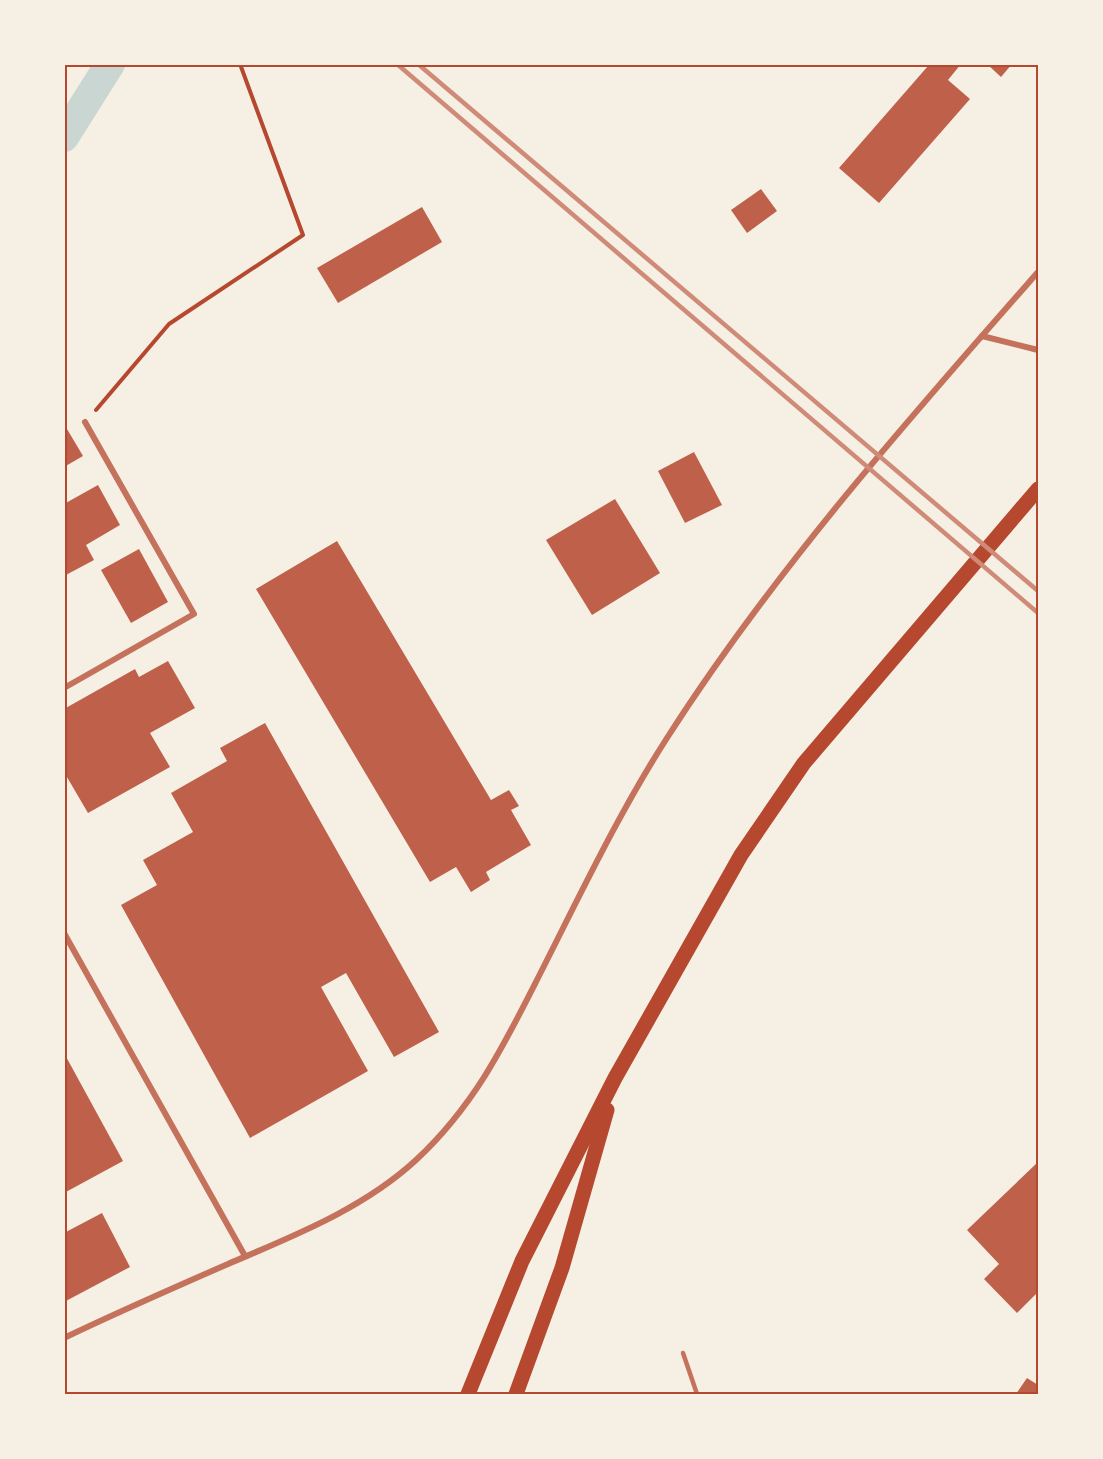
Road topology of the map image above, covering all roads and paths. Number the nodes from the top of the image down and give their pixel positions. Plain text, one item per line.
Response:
1 (240, 64) edge
2 (1038, 272) edge
3 (982, 336) junction
4 (1038, 351) edge
5 (85, 422) joint
6 (1038, 489) edge
7 (64, 688) edge
8 (64, 933) edge
9 (615, 1078) junction
10 (245, 1256) junction
11 (64, 1338) edge
12 (683, 1353) dead end
13 (468, 1395) edge
14 (516, 1395) edge
15 (697, 1395) edge

1 - 5 path
2 - 3 street
3 - 4 street
3 - 10 street
5 - 7 street
6 - 9 main road
8 - 10 street
9 - 13 main road
9 - 14 main road
10 - 11 street
12 - 15 lane

